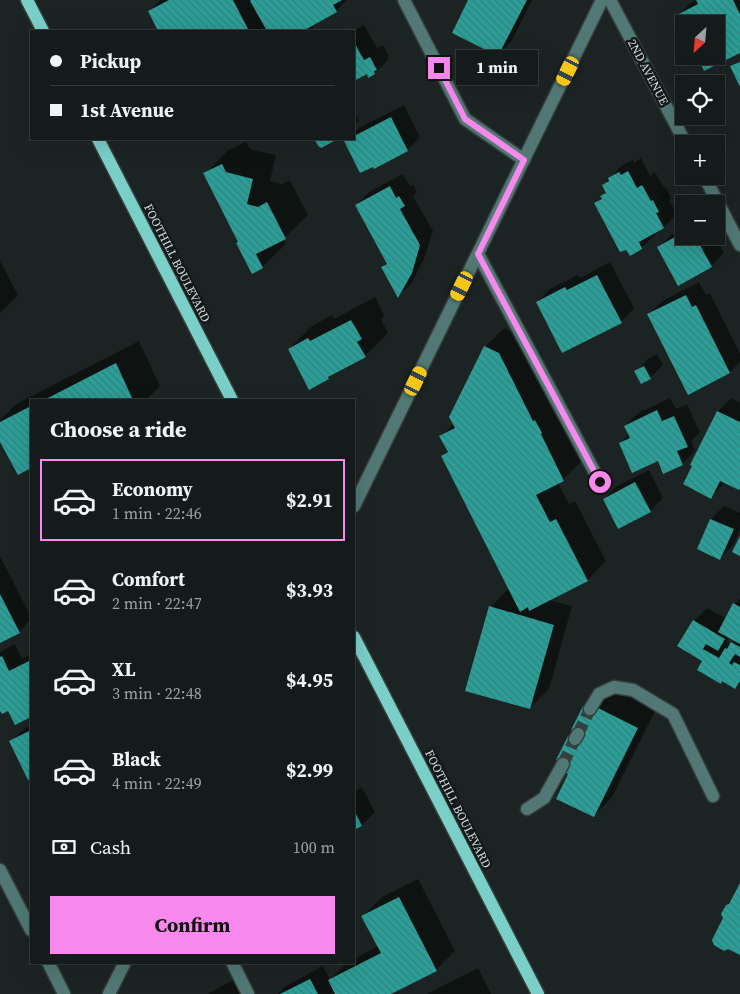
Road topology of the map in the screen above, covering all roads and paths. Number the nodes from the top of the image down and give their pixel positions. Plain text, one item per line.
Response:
1 (26, 0) edge
2 (404, 0) edge
3 (602, 0) edge
4 (610, 0) edge
5 (42, 30) edge
6 (681, 135) edge
7 (99, 140) edge
8 (524, 160) junction
9 (709, 185) edge
10 (740, 245) edge
11 (478, 254) junction
12 (231, 399) edge
13 (600, 482) dead end
14 (355, 504) edge
15 (355, 639) edge
16 (590, 709) tunnel mouth
17 (563, 764) tunnel mouth
18 (713, 796) dead end
19 (527, 809) dead end
20 (0, 870) edge
21 (30, 928) edge
22 (49, 964) edge
23 (124, 964) edge
24 (233, 964) edge
25 (64, 994) edge
26 (109, 994) edge
27 (248, 994) edge
28 (538, 994) edge

1 - 5 main road
2 - 8 street
3 - 8 street
4 - 6 street, 2ND AVENUE
7 - 12 main road, FOOTHILL BOULEVARD
8 - 11 street
9 - 10 street
11 - 13 street
11 - 14 street
15 - 28 main road, FOOTHILL BOULEVARD
16 - 18 street
17 - 19 street
20 - 21 street
22 - 25 street
23 - 26 street
24 - 27 street

